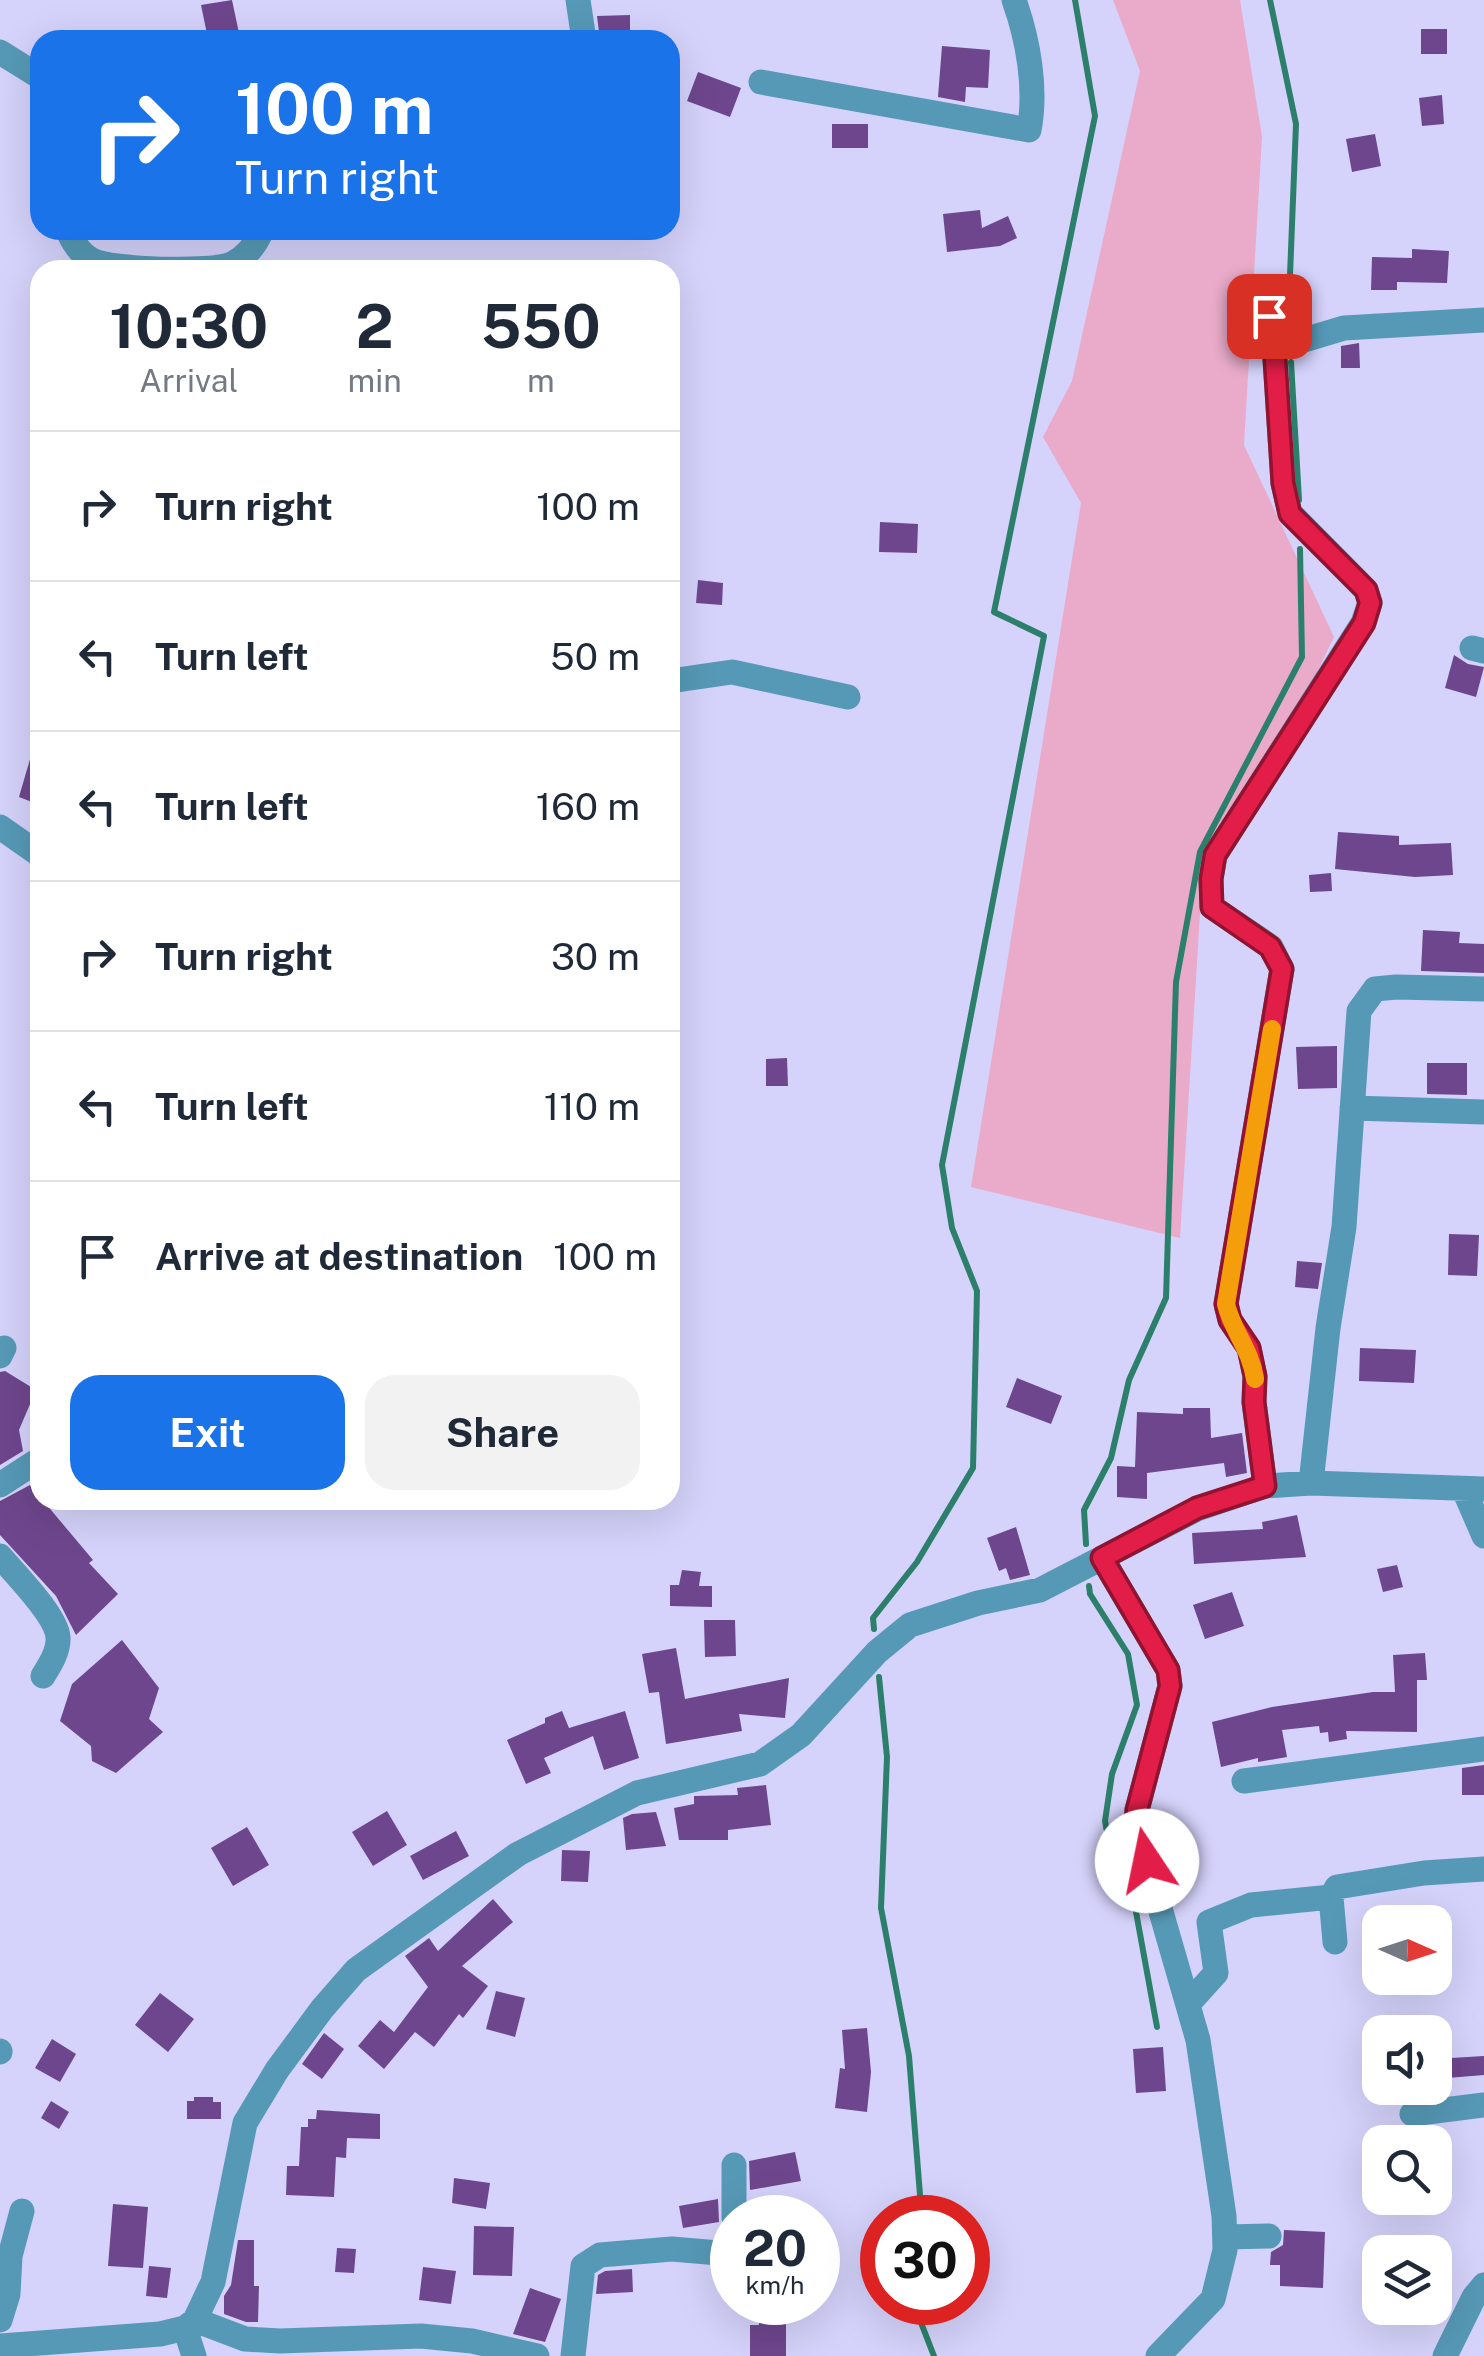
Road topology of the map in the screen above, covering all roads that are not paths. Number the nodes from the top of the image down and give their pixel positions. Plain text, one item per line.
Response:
1 (578, 0) edge
2 (1014, 0) edge
3 (582, 30) edge
4 (0, 52) edge
5 (30, 72) edge
6 (761, 82) dead end
7 (70, 240) edge
8 (258, 240) edge
9 (92, 260) edge
10 (237, 260) edge
11 (1269, 316) dead end
12 (1484, 320) edge
13 (1274, 344) junction
14 (680, 680) edge
15 (848, 697) dead end
16 (0, 828) edge
17 (30, 848) edge
18 (1484, 989) edge
19 (1352, 1108) junction
20 (1484, 1112) edge
21 (30, 1466) edge
22 (1312, 1483) junction
23 (0, 1485) edge
24 (1265, 1486) junction
25 (1474, 1490) edge
26 (1484, 1536) edge
27 (0, 1556) edge
28 (1102, 1558) junction
29 (44, 1676) dead end
30 (1484, 1749) edge
31 (1244, 1781) dead end
32 (1484, 1868) edge
33 (1331, 1897) junction
34 (1336, 1942) dead end
35 (1188, 2004) junction
36 (1484, 2105) edge
37 (1412, 2114) dead end
38 (734, 2166) dead end
39 (734, 2195) edge
40 (22, 2212) dead end
41 (1270, 2236) dead end
42 (1224, 2237) junction
43 (710, 2252) edge
44 (1484, 2284) edge
45 (0, 2320) edge
46 (190, 2324) junction
47 (0, 2346) edge
48 (472, 2349) edge
49 (194, 2356) edge
50 (538, 2356) edge
51 (573, 2356) edge
52 (1158, 2356) edge
53 (1445, 2356) edge

1 - 3 street
2 - 6 street
4 - 5 street
7 - 9 street
8 - 10 street
11 - 13 street
12 - 13 street
13 - 24 street
14 - 15 street
16 - 17 street
18 - 19 street
19 - 20 street
19 - 22 street
21 - 23 street
22 - 24 street
22 - 25 street
24 - 28 street
25 - 26 street
27 - 29 street
28 - 35 street
28 - 46 street
30 - 31 street
32 - 33 street
33 - 34 street
33 - 35 street
35 - 42 street
36 - 37 street
38 - 39 street
40 - 45 street
41 - 42 street
42 - 52 street
43 - 51 street
44 - 53 street
46 - 47 street
46 - 48 street
46 - 49 street
48 - 50 street

